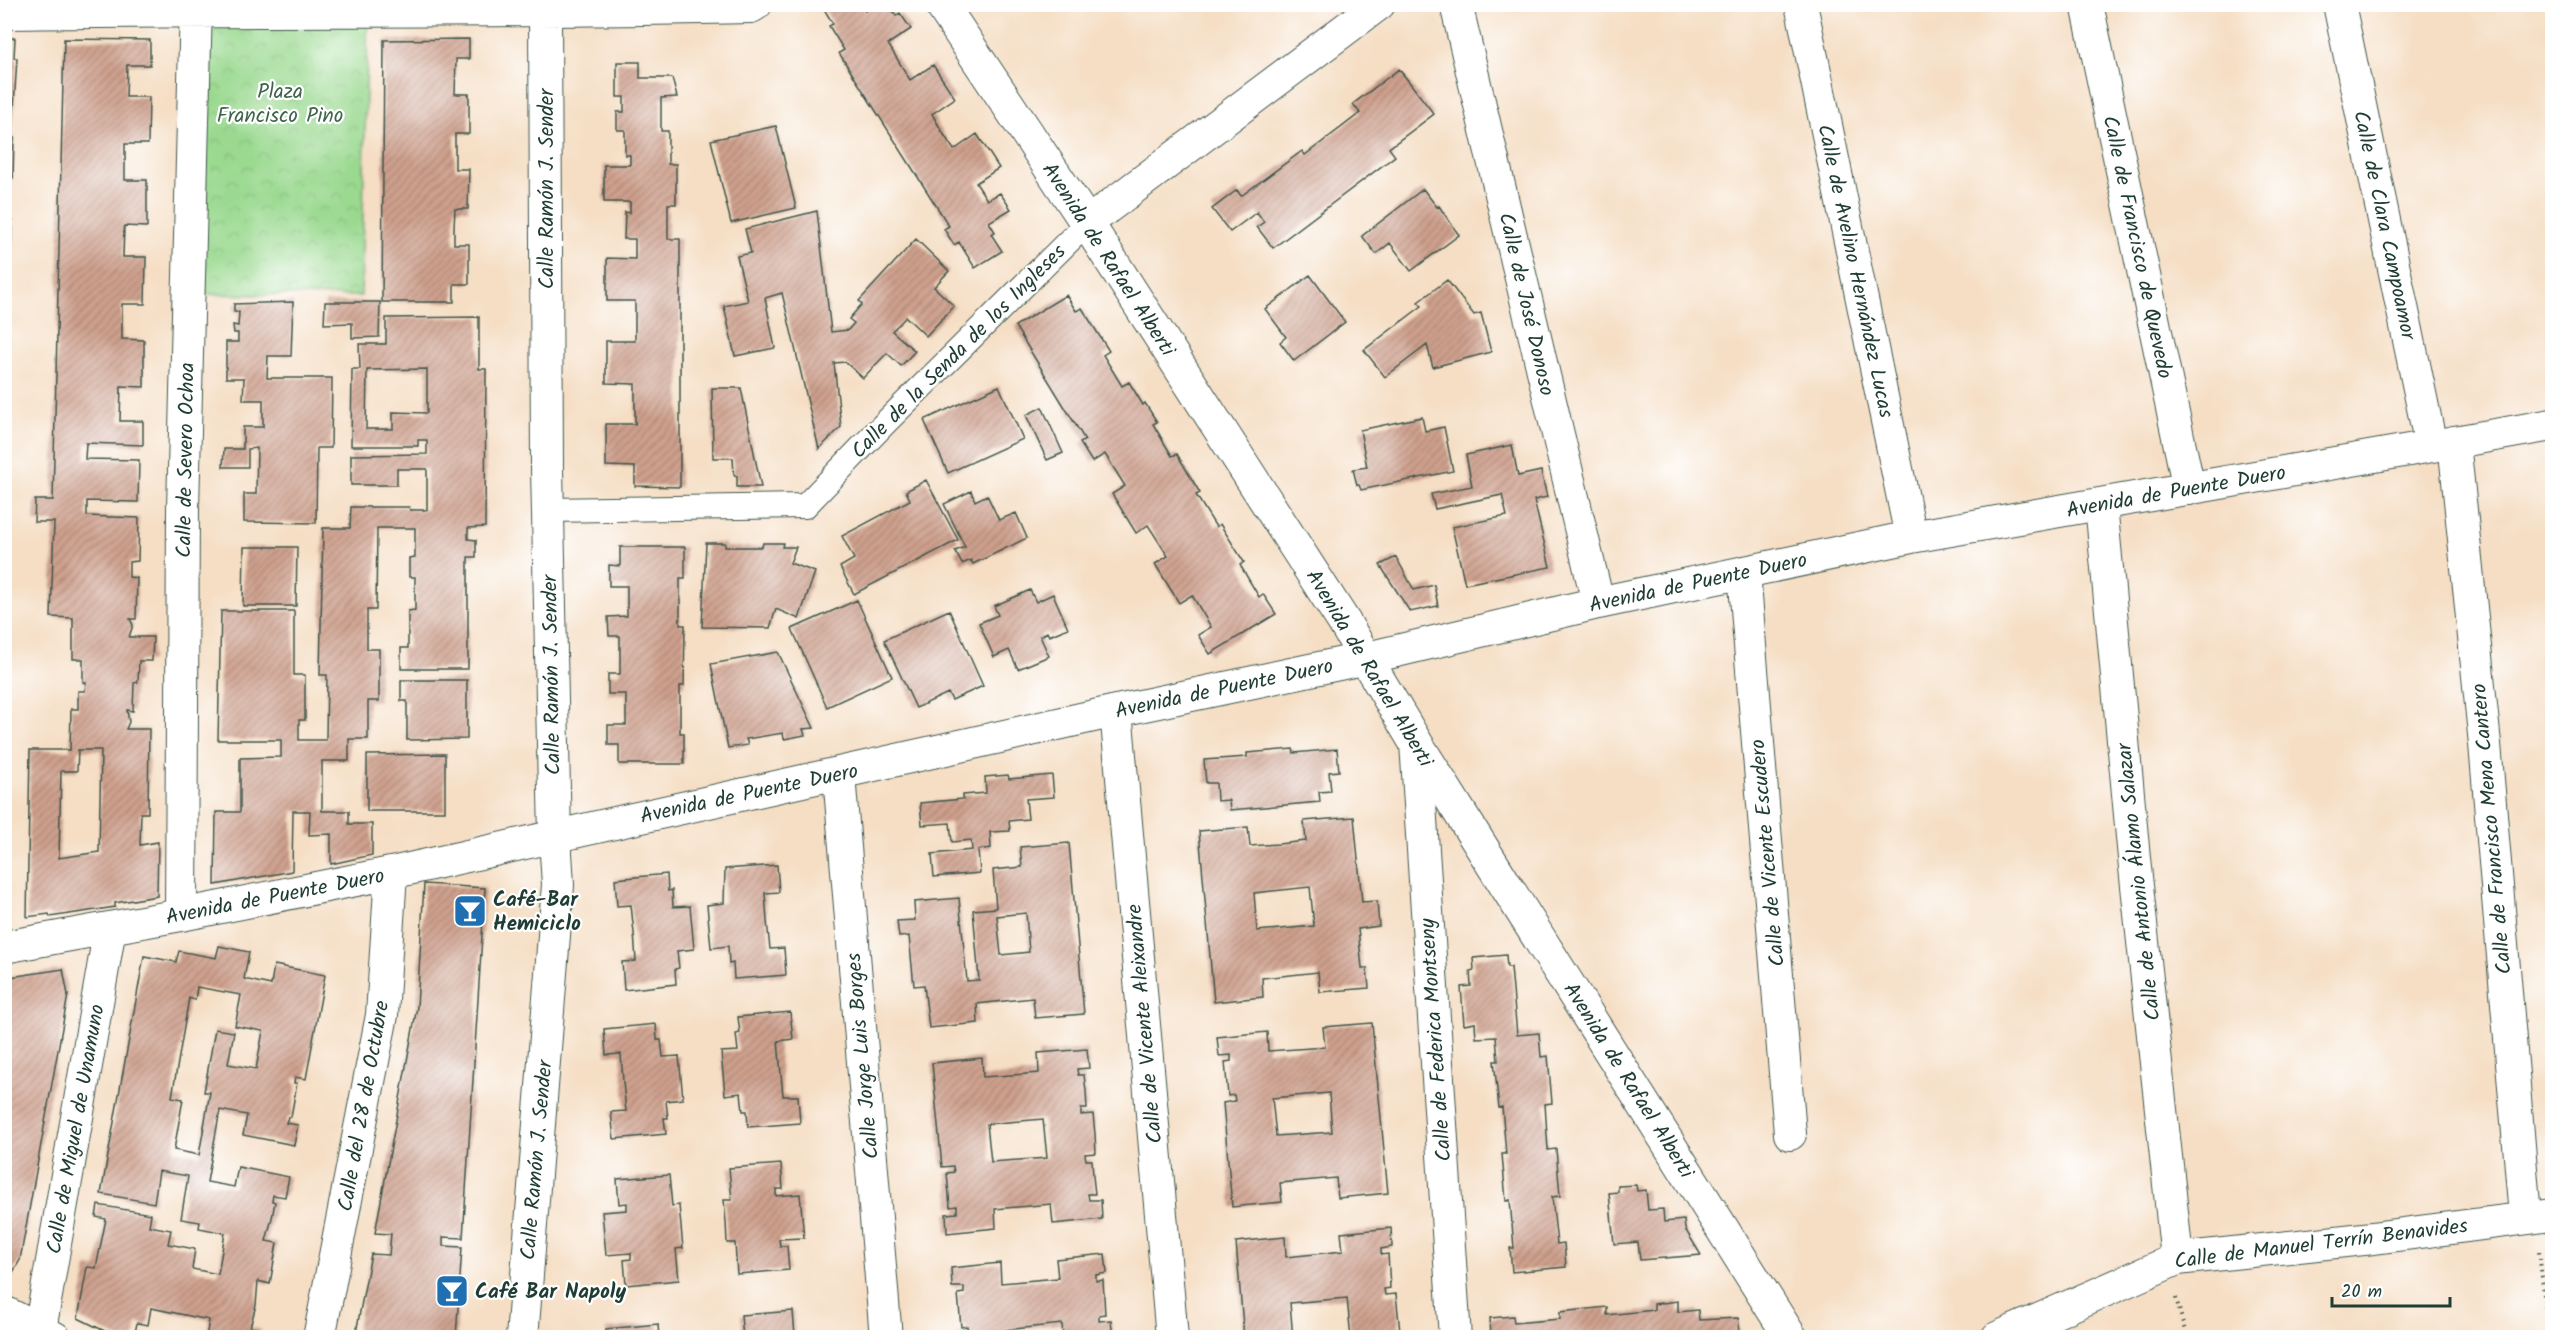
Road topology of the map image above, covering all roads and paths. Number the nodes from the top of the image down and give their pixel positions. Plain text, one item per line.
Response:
1 (756, 4) edge
2 (941, 4) edge
3 (1379, 4) edge
4 (1456, 4) edge
5 (1801, 4) edge
6 (2087, 4) edge
7 (2339, 4) edge
8 (196, 7) edge
9 (545, 10) junction
10 (4, 13) edge
11 (1087, 223) junction
12 (2553, 425) edge
13 (2442, 444) junction
14 (2189, 489) junction
15 (2101, 504) junction
16 (547, 510) junction
17 (1911, 537) junction
18 (1744, 572) junction
19 (1598, 603) junction
20 (1367, 658) junction
21 (1116, 711) junction
22 (1416, 743) junction
23 (839, 775) junction
24 (555, 837) junction
25 (391, 873) junction
26 (181, 915) junction
27 (110, 928) junction
28 (4, 947) edge
29 (1790, 1134) dead end
30 (2537, 1215) edge
31 (2177, 1259) junction
32 (4, 1312) edge
33 (47, 1334) edge
34 (319, 1338) edge
35 (522, 1338) edge
36 (886, 1338) edge
37 (1172, 1338) edge
38 (1455, 1338) edge
39 (1791, 1338) edge
40 (1997, 1338) edge
41 (2549, 1338) edge

1 - 9 street
2 - 11 street, Avenida de Rafael Alberti
3 - 11 street, Calle de la Senda de los Ingleses
4 - 19 street, Calle de José Donoso
5 - 17 street, Calle de Avelino Hernández Lucas
6 - 14 street, Calle de Francisco de Quevedo
7 - 13 street, Calle de Clara Campoamor
8 - 9 street
8 - 10 street
8 - 26 street, Calle de Severo Ochoa
9 - 16 street, Calle Ramón J. Sender
11 - 16 street, Calle de la Senda de los Ingleses
11 - 20 street, Avenida de Rafael Alberti
12 - 13 street, Avenida de Puente Duero
13 - 14 street, Avenida de Puente Duero
13 - 30 street, Calle de Francisco Mena Cantero
14 - 15 street, Avenida de Puente Duero
15 - 17 street, Avenida de Puente Duero
15 - 31 street, Calle de Antonio Álamo Salazar
16 - 24 street, Calle Ramón J. Sender
17 - 18 street, Avenida de Puente Duero
18 - 19 street, Avenida de Puente Duero
18 - 29 street, Calle de Vicente Escudero
19 - 20 street, Avenida de Puente Duero
20 - 21 street, Avenida de Puente Duero
20 - 22 street, Avenida de Rafael Alberti
21 - 23 street, Avenida de Puente Duero
21 - 37 street, Calle de Vicente Aleixandre
22 - 38 street, Calle de Federica Montseny
22 - 39 street, Avenida de Rafael Alberti
23 - 24 street, Avenida de Puente Duero
23 - 36 street, Calle Jorge Luis Borges
24 - 25 street, Avenida de Puente Duero
24 - 35 street, Calle Ramón J. Sender
25 - 26 street, Avenida de Puente Duero
25 - 34 street, Calle del 28 de Octubre
26 - 27 street, Avenida de Puente Duero
27 - 28 street, Avenida de Puente Duero
27 - 33 street, Calle de Miguel de Unamuno
30 - 31 street, Calle de Manuel Terrín Benavides
30 - 41 path
31 - 40 street, Calle de Manuel Terrín Benavides
32 - 33 street

